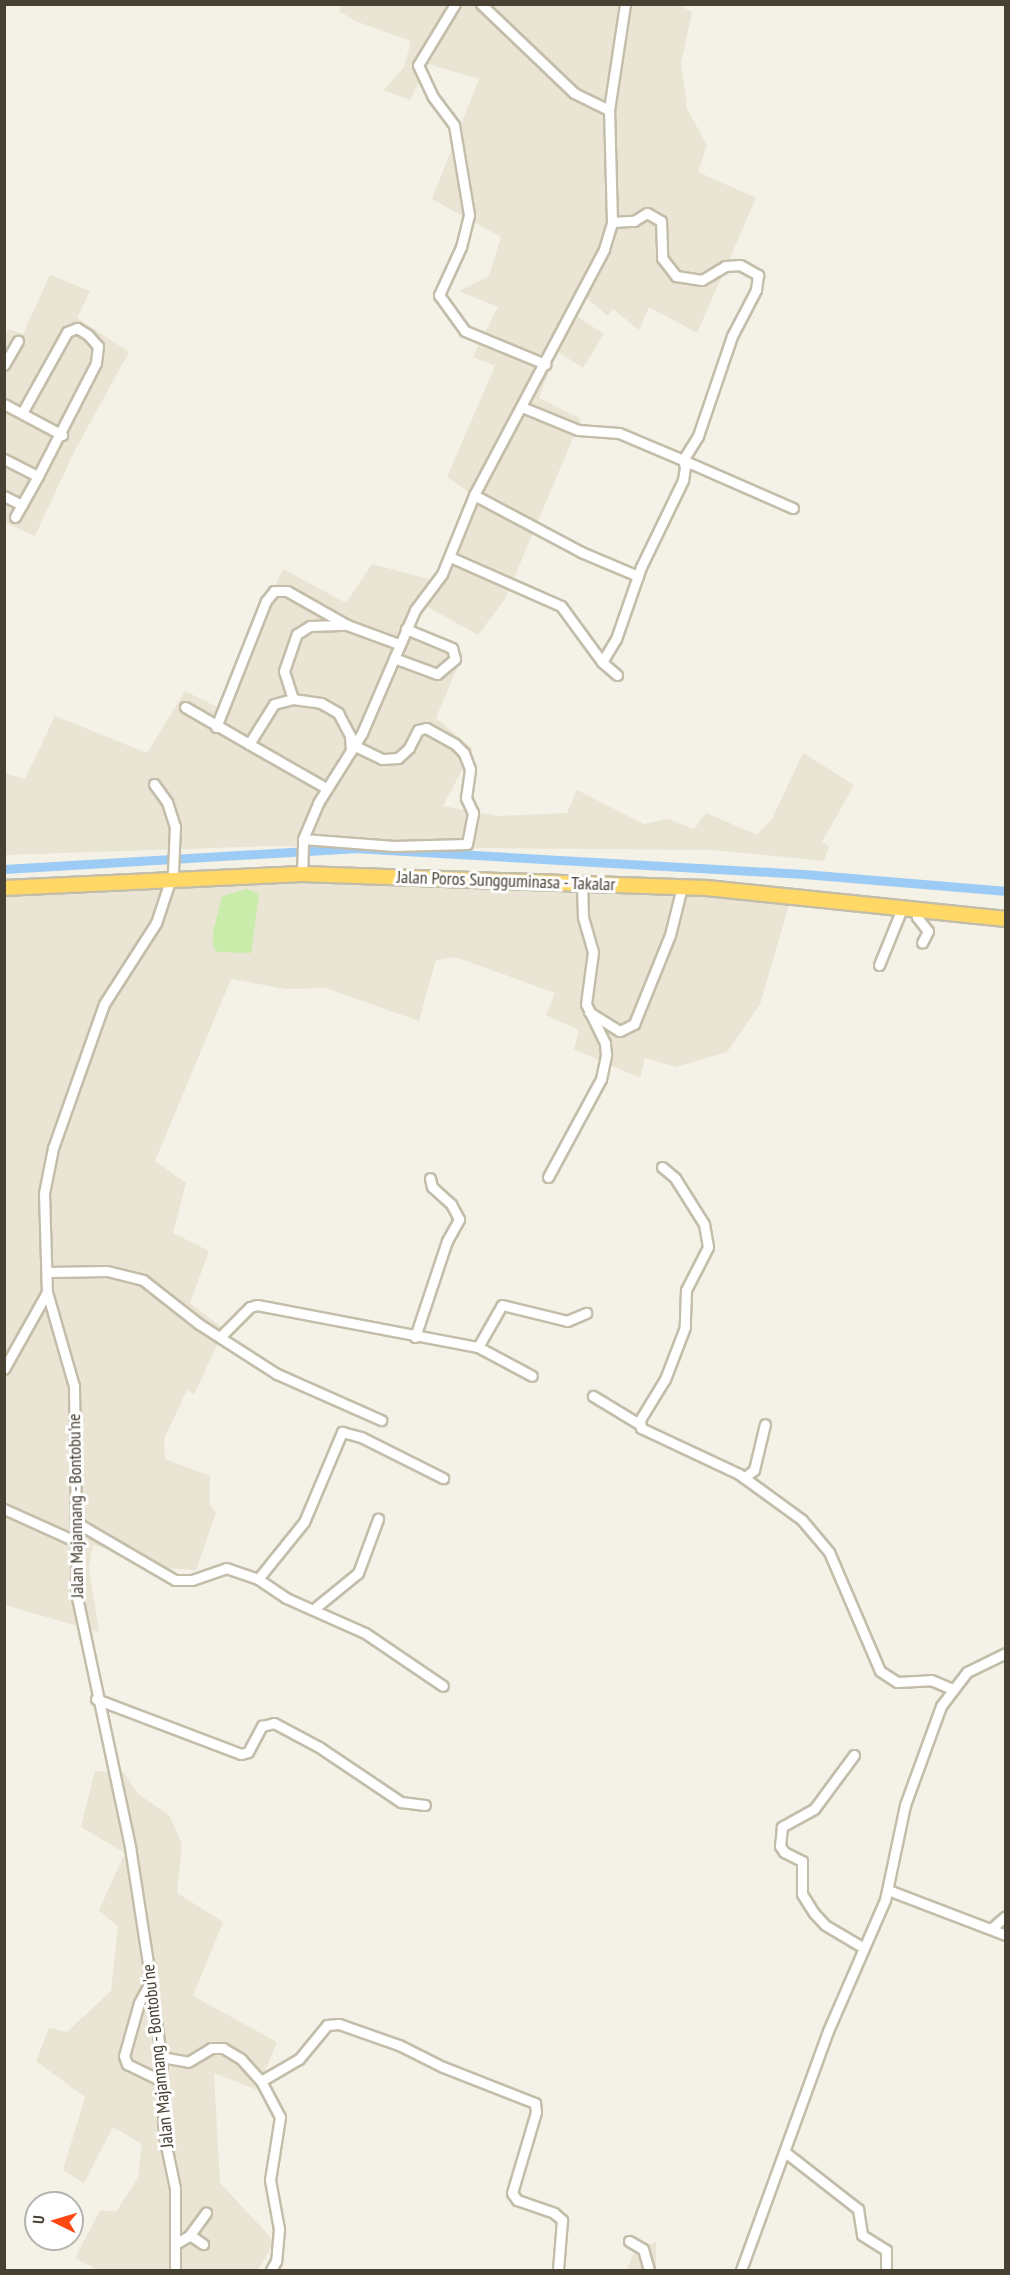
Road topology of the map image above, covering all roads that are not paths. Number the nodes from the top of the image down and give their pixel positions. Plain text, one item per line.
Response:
1 (455, 4) edge
2 (481, 4) edge
3 (625, 4) edge
4 (609, 110) junction
5 (612, 222) junction
6 (18, 341) dead end
7 (545, 363) junction
8 (4, 365) edge
9 (4, 404) edge
10 (522, 407) junction
11 (22, 413) junction
12 (62, 435) junction
13 (4, 459) edge
14 (683, 460) junction
15 (38, 476) junction
16 (474, 495) junction
17 (4, 496) edge
18 (22, 505) junction
19 (793, 508) dead end
20 (15, 517) dead end
21 (450, 557) junction
22 (638, 576) junction
23 (347, 625) junction
24 (406, 629) junction
25 (399, 644) junction
26 (394, 658) junction
27 (603, 662) junction
28 (617, 675) dead end
29 (293, 699) junction
30 (185, 706) dead end
31 (216, 728) junction
32 (249, 744) junction
33 (353, 749) junction
34 (153, 784) dead end
35 (326, 788) junction
36 (303, 842) junction
37 (301, 869) junction
38 (172, 876) junction
39 (582, 884) junction
40 (681, 887) junction
41 (4, 888) edge
42 (910, 907) junction
43 (1005, 919) edge
44 (922, 944) dead end
45 (879, 965) dead end
46 (587, 1011) junction
47 (662, 1167) dead end
48 (548, 1177) dead end
49 (430, 1178) dead end
50 (49, 1272) junction
51 (47, 1292) junction
52 (586, 1313) dead end
53 (220, 1337) junction
54 (415, 1337) junction
55 (478, 1347) junction
56 (4, 1369) edge
57 (532, 1376) dead end
58 (593, 1396) dead end
59 (381, 1420) dead end
60 (639, 1424) junction
61 (765, 1424) dead end
62 (443, 1478) dead end
63 (744, 1478) junction
64 (4, 1509) edge
65 (378, 1519) dead end
66 (77, 1523) junction
67 (77, 1542) junction
68 (258, 1579) junction
69 (315, 1608) junction
70 (1005, 1653) edge
71 (443, 1686) dead end
72 (952, 1689) junction
73 (96, 1699) junction
74 (854, 1755) dead end
75 (425, 1805) dead end
76 (888, 1890) junction
77 (1005, 1916) edge
78 (992, 1928) junction
79 (1005, 1935) edge
80 (862, 1947) junction
81 (151, 1981) junction
82 (162, 2057) junction
83 (160, 2080) junction
84 (261, 2081) junction
85 (785, 2152) junction
86 (206, 2213) dead end
87 (190, 2235) junction
88 (629, 2241) dead end
89 (176, 2244) junction
90 (203, 2244) dead end
91 (886, 2267) dead end
92 (175, 2271) edge
93 (271, 2271) edge
94 (558, 2271) edge
95 (649, 2271) edge
96 (741, 2271) edge

1 - 7 street
2 - 4 street
3 - 4 street
4 - 5 street
5 - 7 street
5 - 14 street
6 - 8 street
7 - 10 street
9 - 11 street
10 - 14 street
10 - 16 street
11 - 12 street
11 - 12 street
12 - 15 street
13 - 15 street
14 - 19 street
14 - 22 street
15 - 18 street
16 - 21 street
16 - 22 street
17 - 18 street
18 - 20 street
21 - 24 street
21 - 27 street
22 - 27 street
23 - 25 street
23 - 29 street
23 - 31 street
24 - 25 street
24 - 26 street
25 - 26 street
26 - 33 street
27 - 28 street
29 - 32 street
29 - 33 street
30 - 31 street
31 - 32 street
32 - 35 street
33 - 35 street
33 - 36 street
34 - 38 street, Jalan Majannang - Bontobu'ne
35 - 36 street
36 - 37 street
37 - 38 highway, Jalan Poros Sungguminasa - Takalar
37 - 39 highway, Jalan Poros Sungguminasa - Takalar
38 - 41 highway, Jalan Poros Sungguminasa - Takalar
38 - 50 street, Jalan Majannang - Bontobu'ne
39 - 40 highway, Jalan Poros Sungguminasa - Takalar
39 - 46 street
40 - 42 highway, Jalan Poros Sungguminasa - Takalar
40 - 46 street
42 - 43 highway, Jalan Poros Sungguminasa - Takalar
42 - 44 street
42 - 45 street
46 - 48 street
47 - 60 street
49 - 54 street
50 - 51 street, Jalan Majannang - Bontobu'ne
50 - 53 street
51 - 56 street
51 - 66 street, Jalan Majannang - Bontobu'ne
52 - 55 street
53 - 54 street
53 - 59 street
54 - 55 street
55 - 57 street
58 - 60 street
60 - 63 street
61 - 63 street
62 - 68 street
63 - 72 street
64 - 67 street
65 - 69 street
66 - 67 street, Jalan Majannang - Bontobu'ne
66 - 68 street
67 - 73 street, Jalan Majannang - Bontobu'ne
68 - 69 street
69 - 71 street
70 - 72 street
72 - 76 street
73 - 75 street
73 - 81 street, Jalan Majannang - Bontobu'ne
74 - 80 street
76 - 78 street
76 - 80 street
77 - 78 street
78 - 79 street
80 - 85 street
81 - 82 street, Jalan Majannang - Bontobu'ne
81 - 83 street
82 - 83 street, Jalan Majannang - Bontobu'ne
82 - 84 street
83 - 89 street, Jalan Majannang - Bontobu'ne
84 - 93 street
84 - 94 street
85 - 91 street
85 - 96 street
86 - 87 street
87 - 89 street
87 - 90 street
88 - 95 street
89 - 92 street, Jalan Majannang - Bontobu'ne

